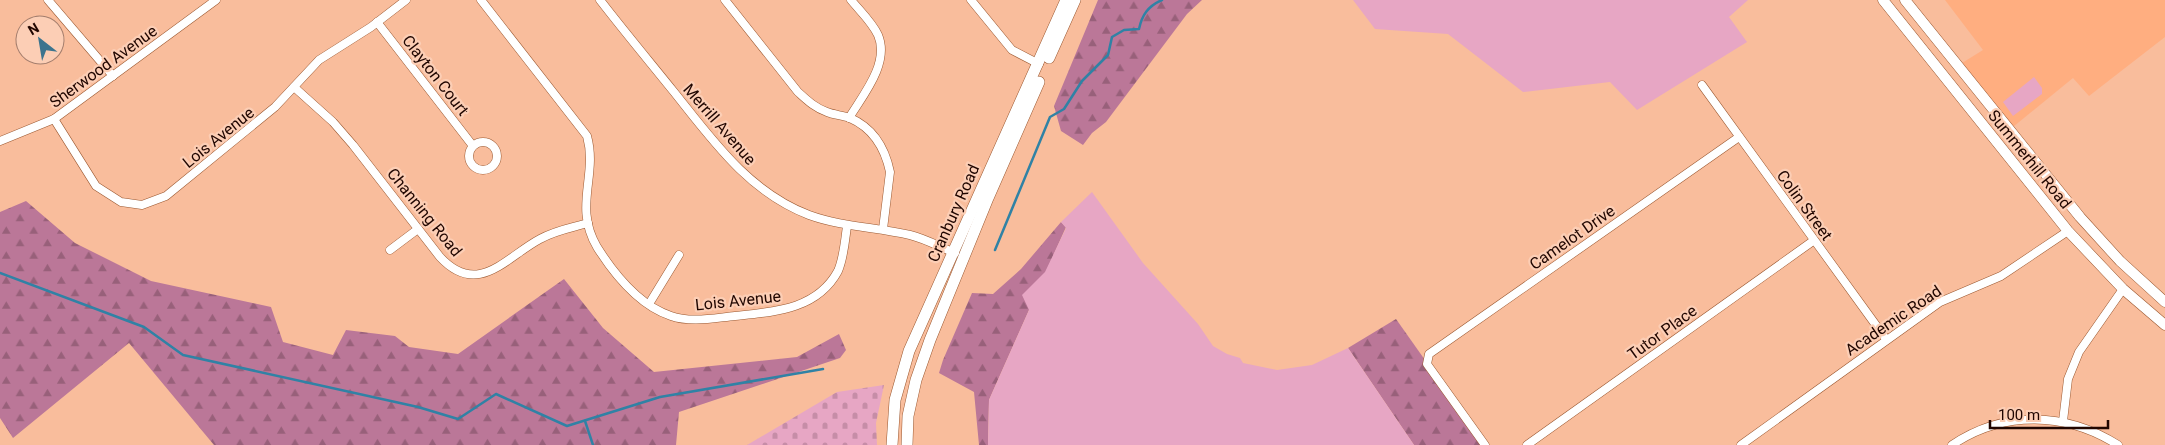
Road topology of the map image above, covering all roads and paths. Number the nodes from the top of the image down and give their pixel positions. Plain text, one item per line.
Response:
1 (48, 0) edge
2 (216, 0) edge
3 (406, 0) edge
4 (481, 0) edge
5 (600, 0) edge
6 (725, 0) edge
7 (851, 0) edge
8 (971, 0) edge
9 (1066, 0) edge
10 (1075, 0) edge
11 (1883, 0) edge
12 (1906, 0) edge
13 (377, 22) junction
14 (1039, 64) junction
15 (113, 76) junction
16 (1702, 85) dead end
17 (294, 87) junction
18 (849, 118) junction
19 (54, 119) junction
20 (1739, 136) junction
21 (0, 141) edge
22 (473, 146) dead end
23 (588, 223) junction
24 (847, 226) junction
25 (418, 229) junction
26 (883, 230) junction
27 (2068, 231) junction
28 (1813, 241) junction
29 (390, 250) dead end
30 (953, 252) junction
31 (679, 255) dead end
32 (964, 257) junction
33 (2123, 289) junction
34 (2165, 302) edge
35 (649, 304) junction
36 (2165, 325) edge
37 (1886, 340) junction
38 (2063, 421) junction
39 (892, 445) edge
40 (907, 445) edge
41 (1484, 445) edge
42 (1527, 445) edge
43 (1741, 445) edge
44 (1952, 445) edge
45 (2118, 445) edge

1 - 15 street
2 - 15 street, Sherwood Avenue
3 - 13 street, Lois Avenue
4 - 23 street, Lois Avenue
5 - 24 street, Merrill Avenue
6 - 18 street
7 - 18 street
8 - 14 street
9 - 14 main road, Cranbury Road
10 - 32 main road, Cranbury Road
11 - 27 street, Summerhill Road
12 - 34 street, Summerhill Road
13 - 17 street, Lois Avenue
13 - 22 street, Clayton Court
14 - 30 main road, Cranbury Road
15 - 19 street, Sherwood Avenue
16 - 20 street, Colin Street
17 - 19 street, Lois Avenue
17 - 25 street, Channing Road
18 - 26 street
19 - 21 street, Sherwood Avenue
20 - 28 street, Colin Street
20 - 41 street, Camelot Drive
23 - 25 street, Channing Road
23 - 35 street, Lois Avenue
24 - 26 street, Merrill Avenue
24 - 35 street, Lois Avenue
25 - 29 street
26 - 30 street, Merrill Avenue
27 - 33 street, Summerhill Road
27 - 37 street, Academic Road
28 - 37 street, Colin Street
28 - 42 street, Tutor Place
30 - 32 street, Merrill Avenue
30 - 39 main road, Cranbury Road
31 - 35 street
32 - 40 main road, Cranbury Road
33 - 36 street, Summerhill Road
33 - 38 street
37 - 43 street, Academic Road
38 - 44 street
38 - 45 street

